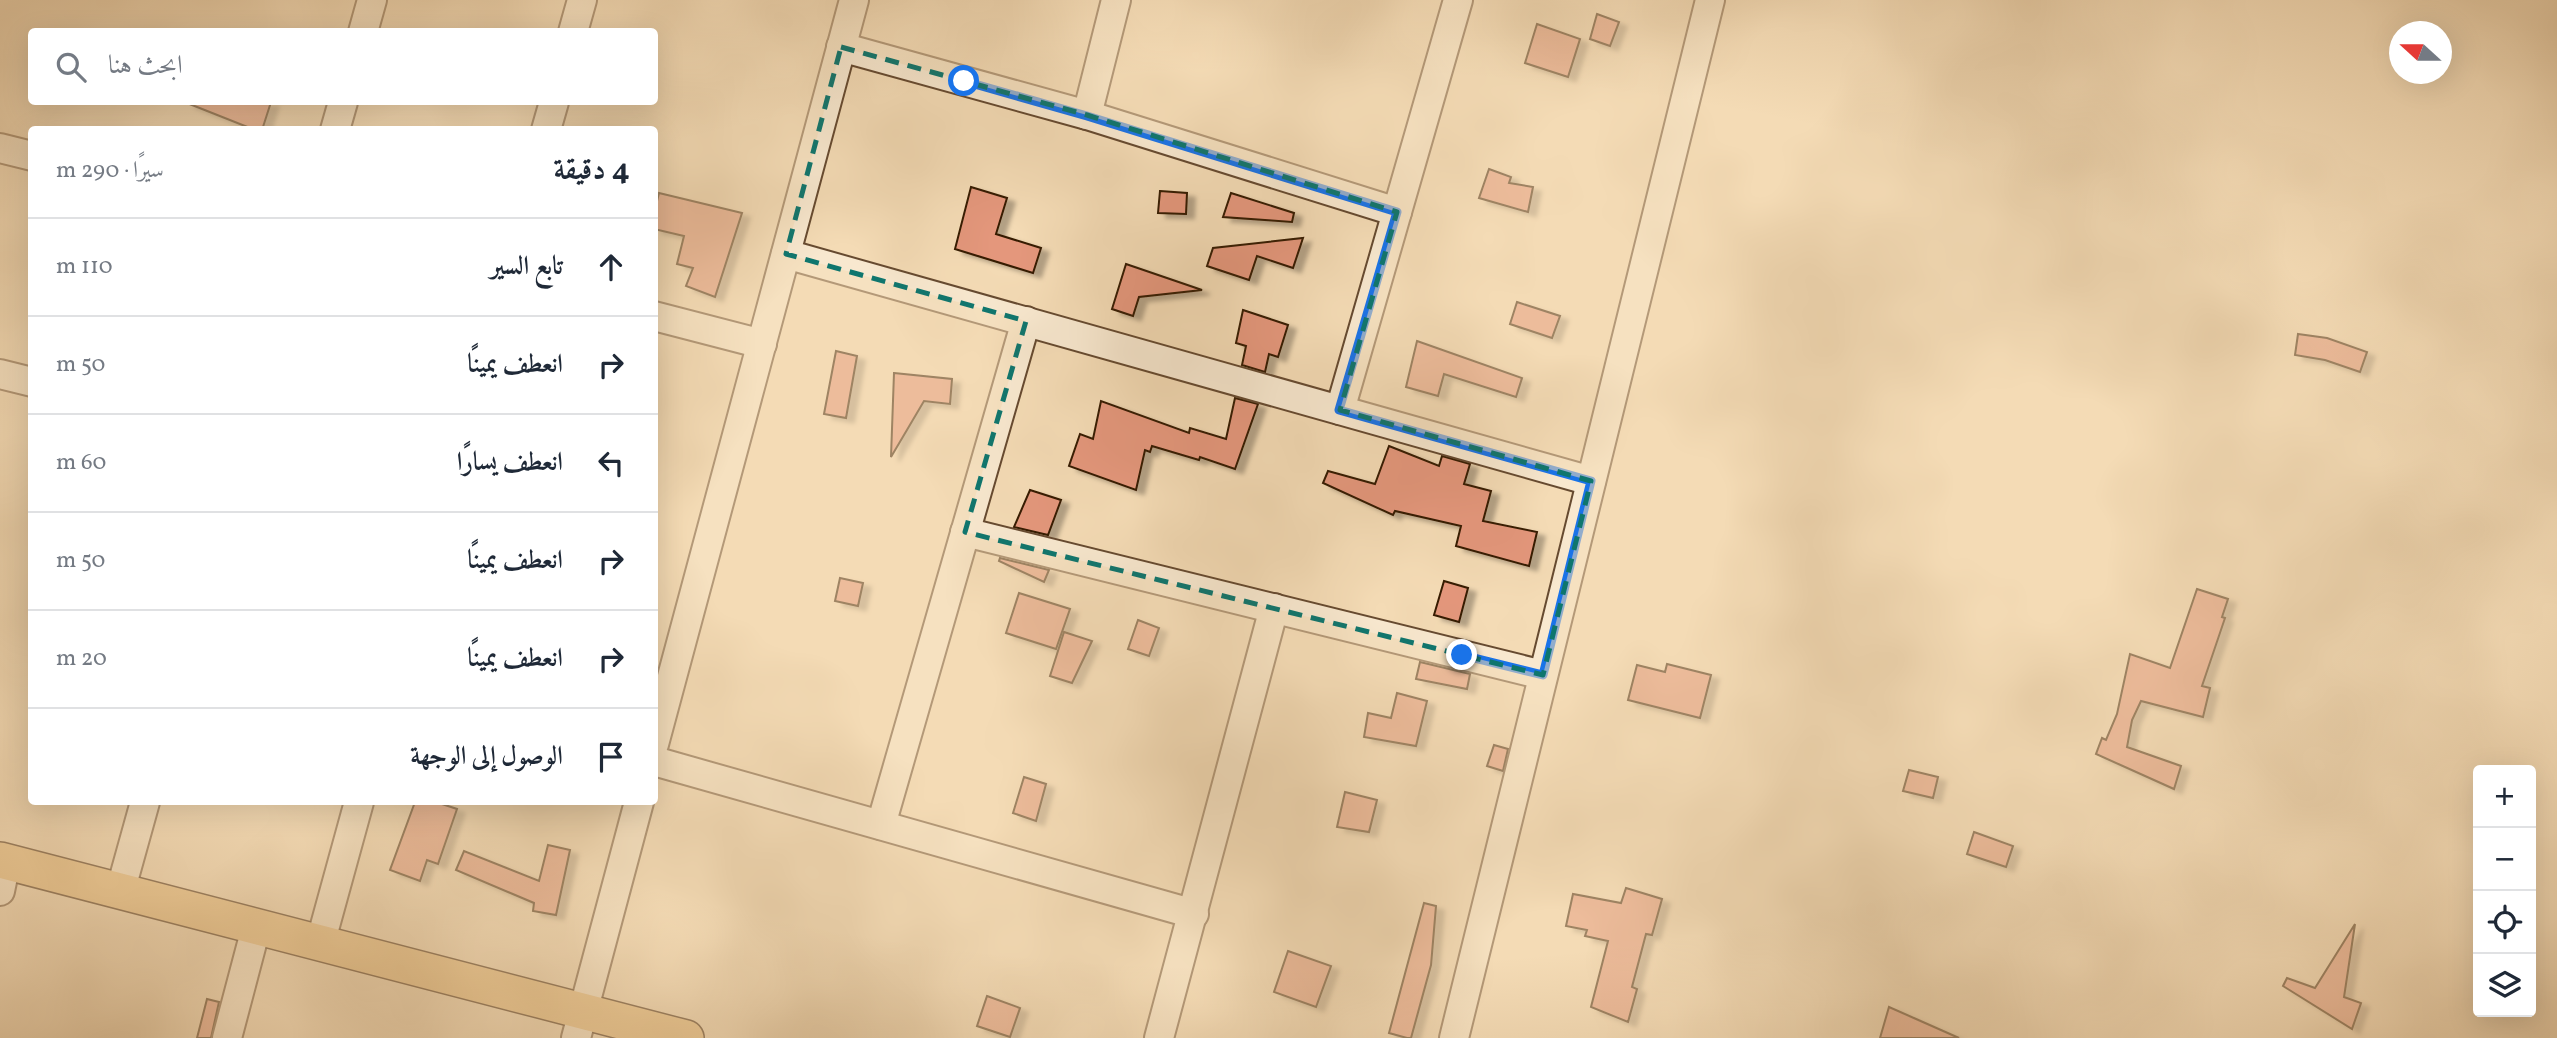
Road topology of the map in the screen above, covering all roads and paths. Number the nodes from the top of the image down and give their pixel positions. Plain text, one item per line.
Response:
1 (372, 0) edge
2 (582, 0) edge
3 (854, 0) edge
4 (1116, 0) edge
5 (1458, 0) edge
6 (1710, 0) edge
7 (364, 28) edge
8 (574, 28) edge
9 (841, 47) junction
10 (342, 105) edge
11 (553, 105) edge
12 (1087, 116) junction
13 (336, 126) edge
14 (547, 126) edge
15 (0, 148) edge
16 (28, 155) edge
17 (1397, 212) junction
18 (786, 254) junction
19 (658, 317) edge
20 (1026, 321) junction
21 (762, 344) junction
22 (0, 374) edge
23 (28, 381) edge
24 (1339, 410) junction
25 (1591, 481) junction
26 (965, 532) junction
27 (1274, 608) junction
28 (1543, 675) junction
29 (658, 729) edge
30 (658, 762) edge
31 (144, 805) edge
32 (358, 805) edge
33 (638, 805) edge
34 (881, 825) junction
35 (2, 871) edge
36 (120, 891) junction
37 (1194, 914) junction
38 (256, 928) junction
39 (320, 944) junction
40 (580, 1025) edge
41 (227, 1038) edge
42 (686, 1038) edge
43 (1159, 1038) edge
44 (1454, 1038) edge

1 - 7 street
2 - 8 street
3 - 9 street
4 - 12 street
5 - 17 street
6 - 25 street
9 - 12 street
9 - 18 street
10 - 13 street
11 - 14 street
12 - 17 street
15 - 16 street
17 - 24 street
18 - 20 street
18 - 21 street
19 - 21 street
20 - 24 street
20 - 26 street
21 - 29 street
22 - 23 street
24 - 25 street
25 - 28 street
26 - 27 street
26 - 34 street
27 - 28 street
27 - 37 street
28 - 44 street
30 - 34 street
31 - 36 street
32 - 39 street
33 - 40 street
34 - 37 street
35 - 36 main road
36 - 38 main road
37 - 43 street
38 - 39 main road
38 - 41 street
39 - 40 main road
40 - 42 main road

